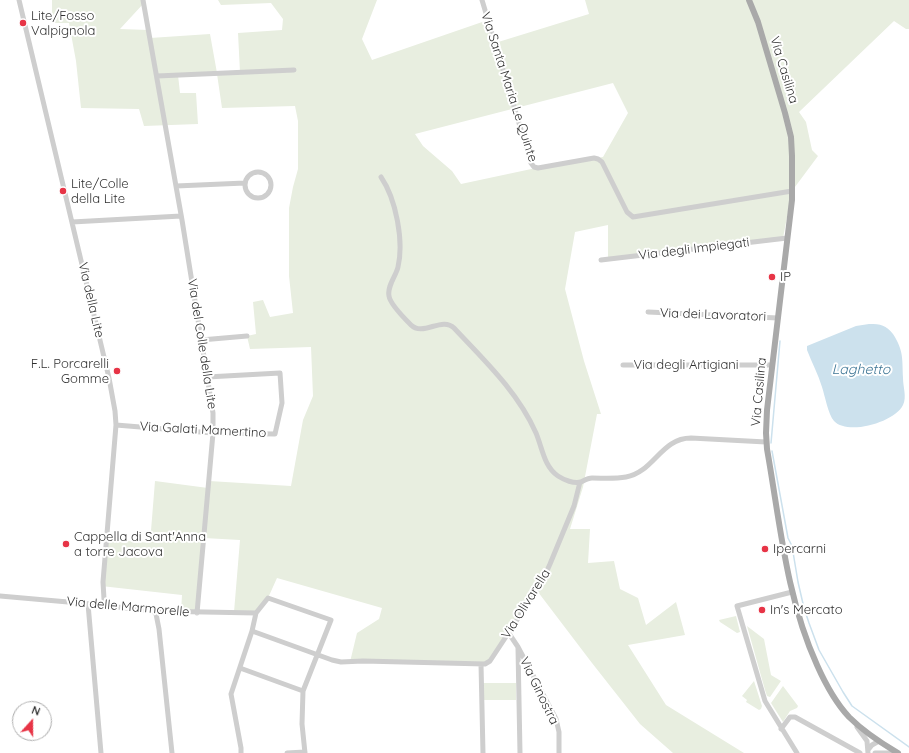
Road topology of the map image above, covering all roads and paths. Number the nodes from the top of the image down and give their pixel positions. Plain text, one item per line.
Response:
1 (19, 0) edge
2 (143, 0) edge
3 (482, 0) edge
4 (749, 0) edge
5 (294, 70) dead end
6 (157, 76) junction
7 (381, 177) dead end
8 (245, 183) junction
9 (176, 186) junction
10 (792, 191) junction
11 (181, 216) junction
12 (72, 222) junction
13 (787, 238) junction
14 (601, 260) dead end
15 (648, 312) dead end
16 (778, 318) junction
17 (247, 336) dead end
18 (201, 340) junction
19 (623, 365) dead end
20 (772, 365) junction
21 (206, 377) junction
22 (116, 425) junction
23 (214, 433) junction
24 (766, 442) junction
25 (580, 482) junction
26 (792, 592) junction
27 (0, 596) edge
28 (108, 603) junction
29 (88, 604) junction
30 (153, 612) junction
31 (197, 613) junction
32 (256, 613) junction
33 (252, 631) junction
34 (508, 632) junction
35 (518, 647) junction
36 (318, 655) junction
37 (481, 664) junction
38 (240, 668) junction
39 (303, 692) junction
40 (848, 715) junction
41 (781, 729) junction
42 (880, 742) junction
43 (868, 751) edge
44 (305, 752) edge
45 (101, 753) edge
46 (172, 753) edge
47 (241, 753) edge
48 (286, 753) edge
49 (483, 753) edge
50 (520, 753) edge
51 (559, 753) edge
52 (797, 753) edge
53 (860, 753) edge
54 (876, 753) edge
55 (897, 753) edge

1 - 12 street, Via della Lite
2 - 6 street, Via del Colle della Lite
3 - 10 street, Via Santa Maria Le Quinte
4 - 10 main road, Via Casilina
5 - 6 street
6 - 9 street, Via del Colle della Lite
7 - 25 street
8 - 8 street
8 - 9 street
9 - 11 street, Via del Colle della Lite
10 - 13 main road, Via Casilina
11 - 12 street
11 - 18 street, Via del Colle della Lite
12 - 22 street, Via della Lite
13 - 14 street, Via degli Impiegati
13 - 16 main road, Via Casilina
15 - 16 street, Via dei Lavoratori
16 - 20 main road, Via Casilina
17 - 18 street
18 - 21 street, Via del Colle della Lite
19 - 20 street, Via degli Artigiani
20 - 24 main road, Via Casilina
21 - 23 street, Via del Colle della Lite
21 - 23 street, Via Galati Mamertino
22 - 23 street, Via Galati Mamertino
22 - 28 street, Via della Lite
23 - 31 street, Via del Colle della Lite
24 - 25 street
24 - 26 main road, Via Casilina
25 - 34 street, Via Olivarella
26 - 40 main road, Via Casilina
26 - 41 street
27 - 29 street, Via delle Marmorelle
28 - 29 street, Via delle Marmorelle
28 - 30 street, Via delle Marmorelle
29 - 45 street
30 - 31 street, Via delle Marmorelle
30 - 46 street
31 - 32 street, Via delle Marmorelle
32 - 33 street
32 - 36 street
33 - 36 street
33 - 38 street
34 - 35 street, Via Ginostra
34 - 37 street, Via Olivarella
35 - 50 street
35 - 51 street, Via Ginostra
36 - 37 street
36 - 39 street
37 - 49 street
38 - 39 street
38 - 47 street
39 - 44 street
40 - 42 main road, Via Casilina
40 - 43 street
41 - 52 street
41 - 53 street
42 - 43 street
42 - 54 street
42 - 55 main road, Via Casilina
44 - 48 street
54 - 55 street

